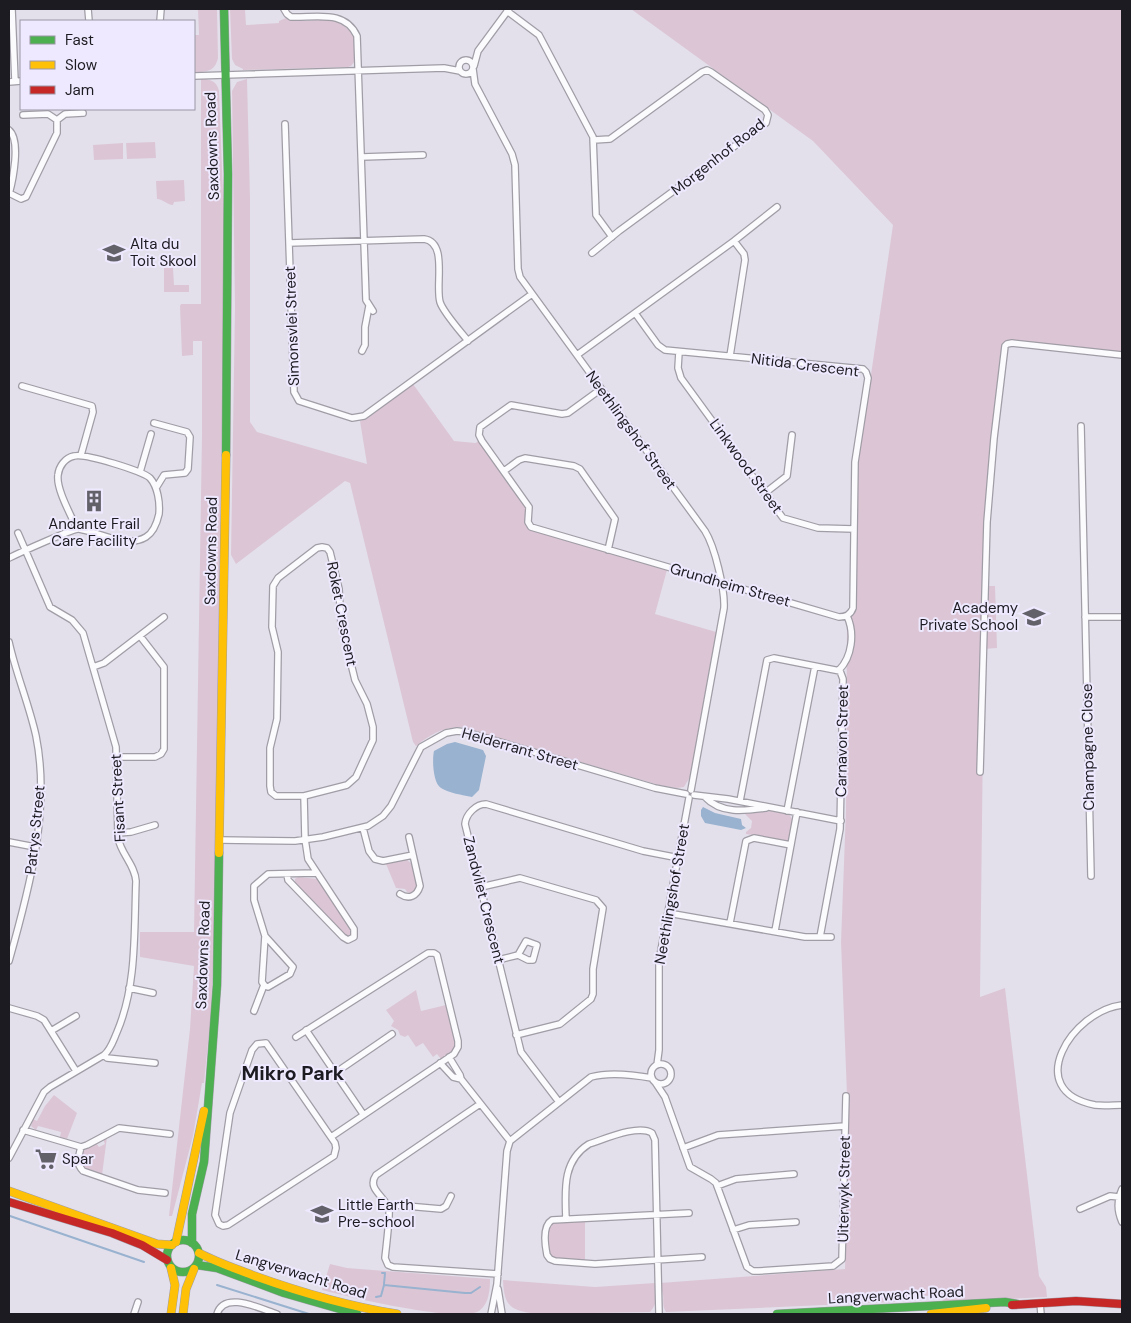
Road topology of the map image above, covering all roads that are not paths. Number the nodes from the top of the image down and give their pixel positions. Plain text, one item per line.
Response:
1 (12, 9) edge
2 (224, 9) edge
3 (284, 9) edge
4 (508, 10) edge
5 (478, 51) junction
6 (462, 61) junction
7 (473, 67) junction
8 (444, 68) junction
9 (359, 70) junction
10 (461, 73) junction
11 (224, 75) junction
12 (195, 76) edge
13 (15, 81) edge
14 (475, 84) junction
15 (83, 113) dead end
16 (23, 115) dead end
17 (57, 120) junction
18 (285, 124) dead end
19 (9, 130) edge
20 (594, 140) junction
21 (423, 155) dead end
22 (362, 157) junction
23 (9, 194) edge
24 (777, 208) dead end
25 (612, 237) junction
26 (364, 240) junction
27 (734, 241) junction
28 (289, 243) junction
29 (592, 253) dead end
30 (532, 294) junction
31 (635, 313) junction
32 (468, 341) junction
33 (362, 351) dead end
34 (679, 352) junction
35 (577, 355) junction
36 (1122, 355) edge
37 (730, 356) junction
38 (22, 386) dead end
39 (601, 389) junction
40 (154, 423) dead end
41 (1081, 426) dead end
42 (151, 434) dead end
43 (792, 435) dead end
44 (80, 455) junction
45 (504, 471) junction
46 (140, 472) junction
47 (156, 488) junction
48 (765, 493) junction
49 (77, 528) junction
50 (854, 528) junction
51 (18, 533) dead end
52 (26, 550) junction
53 (608, 550) junction
54 (9, 558) edge
55 (721, 583) junction
56 (848, 616) junction
57 (164, 617) dead end
58 (1086, 617) junction
59 (1122, 618) edge
60 (140, 636) junction
61 (9, 642) edge
62 (10, 654) edge
63 (815, 666) junction
64 (93, 667) junction
65 (838, 670) junction
66 (117, 757) junction
67 (980, 772) dead end
68 (690, 794) junction
69 (304, 796) junction
70 (705, 797) junction
71 (717, 798) junction
72 (740, 801) junction
73 (715, 806) junction
74 (772, 808) junction
75 (788, 810) junction
76 (797, 812) junction
77 (840, 820) junction
78 (155, 825) dead end
79 (363, 828) junction
80 (118, 833) junction
81 (409, 837) dead end
82 (305, 839) junction
83 (220, 840) junction
84 (9, 842) edge
85 (791, 845) junction
86 (35, 847) junction
87 (413, 854) junction
88 (678, 858) junction
89 (317, 873) junction
90 (287, 874) junction
91 (1091, 876) dead end
92 (481, 887) junction
93 (400, 894) dead end
94 (668, 913) junction
95 (730, 924) junction
96 (775, 931) junction
97 (265, 936) junction
98 (12, 937) edge
99 (820, 937) junction
100 (831, 937) dead end
101 (518, 955) dead end
102 (498, 960) junction
103 (9, 961) edge
104 (264, 985) junction
105 (129, 988) junction
106 (153, 993) dead end
107 (1122, 1005) edge
108 (9, 1008) edge
109 (254, 1011) dead end
110 (76, 1016) dead end
111 (306, 1030) junction
112 (51, 1031) junction
113 (392, 1034) dead end
114 (516, 1035) junction
115 (296, 1037) dead end
116 (659, 1050) junction
117 (104, 1055) junction
118 (449, 1057) junction
119 (155, 1063) dead end
120 (440, 1063) junction
121 (667, 1066) junction
122 (655, 1067) junction
123 (76, 1071) junction
124 (336, 1073) junction
125 (635, 1075) junction
126 (461, 1079) junction
127 (653, 1080) junction
128 (668, 1081) junction
129 (208, 1092) junction
130 (846, 1096) dead end
131 (665, 1098) junction
132 (559, 1102) junction
133 (480, 1104) junction
134 (1122, 1105) edge
135 (363, 1114) junction
136 (845, 1126) junction
137 (23, 1130) junction
138 (170, 1134) dead end
139 (331, 1137) junction
140 (510, 1141) junction
141 (81, 1146) junction
142 (683, 1148) junction
143 (9, 1159) edge
144 (794, 1174) dead end
145 (717, 1186) junction
146 (1122, 1189) edge
147 (9, 1191) edge
148 (165, 1193) dead end
149 (451, 1196) dead end
150 (1119, 1197) junction
151 (9, 1202) edge
152 (389, 1209) junction
153 (1080, 1209) dead end
154 (689, 1213) dead end
155 (656, 1215) junction
156 (566, 1219) junction
157 (796, 1222) dead end
158 (1122, 1222) edge
159 (733, 1230) junction
160 (174, 1243) junction
161 (192, 1243) junction
162 (199, 1253) junction
163 (702, 1257) dead end
164 (657, 1260) junction
165 (169, 1263) junction
166 (196, 1267) junction
167 (498, 1274) junction
168 (497, 1284) junction
169 (138, 1302) dead end
170 (1040, 1303) junction
171 (1122, 1304) edge
172 (929, 1312) edge
173 (134, 1314) edge
174 (171, 1314) edge
175 (183, 1314) edge
176 (217, 1314) edge
177 (277, 1314) edge
178 (357, 1314) edge
179 (397, 1314) edge
180 (491, 1314) edge
181 (502, 1314) edge
182 (659, 1314) edge
183 (777, 1314) edge
184 (1041, 1314) edge

1 - 13 street
2 - 11 street, Saxdowns Road
3 - 9 street
4 - 5 street
4 - 20 street
5 - 6 street
5 - 7 street
6 - 7 street
6 - 8 street
6 - 10 street
7 - 10 street
7 - 14 street
8 - 9 street
8 - 10 street
9 - 11 street
9 - 22 street
10 - 14 street
11 - 12 street
11 - 83 street, Saxdowns Road
14 - 30 street, Neethlingshof Street
15 - 17 street
16 - 17 street
17 - 23 street
18 - 28 street, Simonsvlei Street
19 - 23 street
20 - 25 street
20 - 25 street, Morgenhof Road
21 - 22 street
22 - 26 street
24 - 27 street
25 - 29 street, Morgenhof Road
26 - 28 street
26 - 32 street
26 - 33 street
27 - 31 street
27 - 37 street
28 - 32 street, Simonsvlei Street
30 - 32 street, Simonsvlei Street
30 - 35 street, Neethlingshof Street
31 - 34 street, Nitida Crescent
31 - 35 street
34 - 37 street, Nitida Crescent
34 - 48 street, Linkwood Street
35 - 39 street, Neethlingshof Street
36 - 67 street
37 - 50 street, Nitida Crescent
38 - 44 street
39 - 45 street
39 - 55 street, Neethlingshof Street
40 - 47 street
41 - 58 street, Champagne Close
42 - 46 street
43 - 48 street
44 - 46 street
44 - 49 street
45 - 53 street, Grundheim Street
45 - 53 street
46 - 47 street
47 - 49 street
48 - 50 street, Linkwood Street
49 - 52 street
50 - 56 street
51 - 52 street, Fisant Street
52 - 54 street
52 - 64 street, Fisant Street
53 - 55 street, Grundheim Street
55 - 56 street, Grundheim Street
55 - 68 street, Neethlingshof Street
56 - 65 street
57 - 60 street
58 - 59 street
58 - 91 street, Champagne Close
60 - 64 street
60 - 66 street
61 - 62 street, Patrys Street
62 - 86 street, Patrys Street
63 - 65 street, Carnavon Street
63 - 72 street, Carnavon Street
63 - 75 street
64 - 66 street, Fisant Street
65 - 77 street, Carnavon Street
66 - 80 street, Fisant Street
68 - 70 street, Helderrant Street
68 - 79 street, Helderrant Street
68 - 88 street, Neethlingshof Street
69 - 69 street, Roket Crescent
69 - 82 street
70 - 71 street, Helderrant Street
70 - 73 street
71 - 72 street, Helderrant Street
71 - 73 street
72 - 74 street, Helderrant Street
73 - 74 street
74 - 75 street
75 - 76 street
76 - 77 street
76 - 85 street
77 - 99 street, Carnavon Street
78 - 80 street
79 - 82 street, Helderrant Street
79 - 87 street
80 - 105 street, Fisant Street
81 - 87 street
82 - 83 street, Helderrant Street
82 - 89 street
83 - 129 street, Saxdowns Road
84 - 86 street
85 - 95 street
85 - 96 street
86 - 98 street, Patrys Street
87 - 93 street
88 - 92 street, Zandvliet Crescent
88 - 94 street, Neethlingshof Street
89 - 90 street
89 - 90 street
90 - 97 street
92 - 102 street, Zandvliet Crescent
92 - 114 street
94 - 95 street
94 - 116 street, Neethlingshof Street
95 - 96 street
96 - 99 street
97 - 104 street
97 - 104 street
98 - 103 street, Patrys Street
99 - 100 street
101 - 102 street
102 - 114 street, Zandvliet Crescent
104 - 109 street
105 - 106 street
105 - 117 street, Fisant Street
107 - 134 street
108 - 112 street
110 - 112 street
111 - 115 street
111 - 118 street
111 - 124 street
112 - 123 street
113 - 124 street
114 - 132 street, Zandvliet Crescent
116 - 121 street, Neethlingshof Street
116 - 122 street, Neethlingshof Street
117 - 119 street
117 - 123 street, Fisant Street
118 - 120 street
118 - 126 street
120 - 126 street
120 - 135 street
121 - 122 street
121 - 128 street
122 - 125 street
122 - 127 street
123 - 137 street, Fisant Street
124 - 135 street
125 - 127 street
125 - 132 street
126 - 133 street
127 - 128 street
127 - 131 street
128 - 131 street
129 - 160 street, Saxdowns Road
129 - 161 street, Saxdowns Road
130 - 136 street, Uiterwyk Street
131 - 142 street
132 - 140 street
133 - 140 street
133 - 152 street
135 - 139 street
136 - 142 street
136 - 159 street, Uiterwyk Street
137 - 141 street
137 - 143 street, Fisant Street
138 - 141 street
139 - 139 street
140 - 167 street
141 - 148 street
142 - 145 street
144 - 145 street
145 - 159 street, Uiterwyk Street
146 - 150 street
147 - 160 street
149 - 152 street
150 - 153 street
150 - 158 street
151 - 165 street
152 - 167 street
154 - 155 street
155 - 156 street
155 - 156 street
155 - 164 street
156 - 164 street
157 - 159 street
160 - 161 street
160 - 165 street
161 - 162 street
162 - 166 street
162 - 179 street, Langverwacht Road
163 - 164 street
164 - 182 street
165 - 166 street
165 - 174 street
166 - 175 street
166 - 178 street, Langverwacht Road
167 - 168 street
168 - 180 street
168 - 181 street
169 - 173 street
170 - 171 street, Langverwacht Road
170 - 172 street, Langverwacht Road
170 - 184 street
172 - 183 street, Langverwacht Road
176 - 177 street

